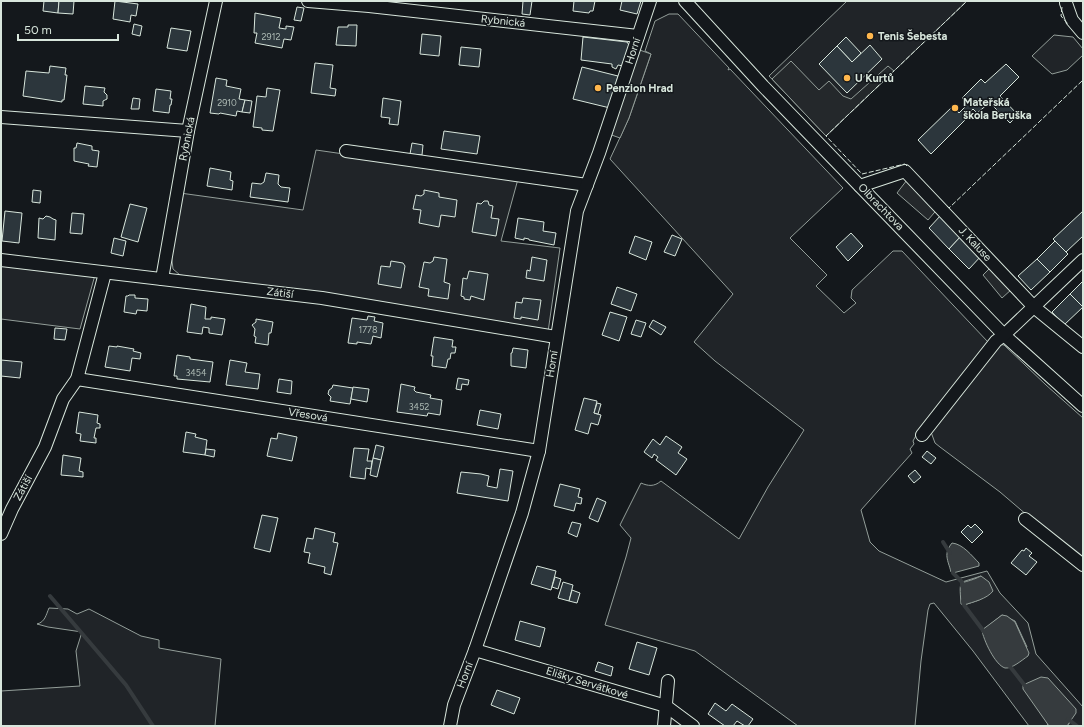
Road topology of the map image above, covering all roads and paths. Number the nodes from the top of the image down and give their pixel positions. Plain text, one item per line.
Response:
1 (216, 1) edge
2 (308, 1) edge
3 (650, 1) edge
4 (685, 1) edge
5 (1066, 1) edge
6 (369, 3) edge
7 (1083, 33) edge
8 (638, 36) junction
9 (1, 117) edge
10 (188, 132) junction
11 (346, 151) dead end
12 (587, 185) junction
13 (860, 186) junction
14 (1, 260) edge
15 (1083, 260) edge
16 (105, 273) junction
17 (162, 279) junction
18 (1034, 307) junction
19 (1004, 335) junction
20 (556, 337) junction
21 (1083, 347) edge
22 (77, 379) junction
23 (1083, 406) edge
24 (922, 435) dead end
25 (539, 451) junction
26 (1025, 519) dead end
27 (1, 534) edge
28 (1083, 565) edge
29 (475, 650) junction
30 (668, 681) dead end
31 (666, 706) junction
32 (450, 726) edge
33 (664, 726) edge
34 (693, 726) edge

1 - 10 street, Rybnická
2 - 6 street, Rybnická
3 - 8 street, Horní
4 - 13 street, Olbrachtova
5 - 7 street
6 - 8 street, Rybnická
8 - 12 street, Horní
9 - 10 street
10 - 17 street, Rybnická
11 - 12 street
12 - 20 street, Horní
13 - 18 street, J. Kaluse
13 - 19 street, Olbrachtova
14 - 16 street, Zátiší
15 - 18 street
16 - 17 street, Zátiší
16 - 22 street
17 - 20 street, Zátiší
18 - 19 street
18 - 21 street, J. Kaluse
19 - 23 street, Olbrachtova
19 - 24 street
20 - 25 street, Horní
22 - 25 street, Vřesová
22 - 27 street, Zátiší
25 - 29 street, Horní
26 - 28 street
29 - 31 street, Elišky Servátkové
29 - 32 street, Horní
30 - 31 street
31 - 33 street
31 - 34 street, Elišky Servátkové

